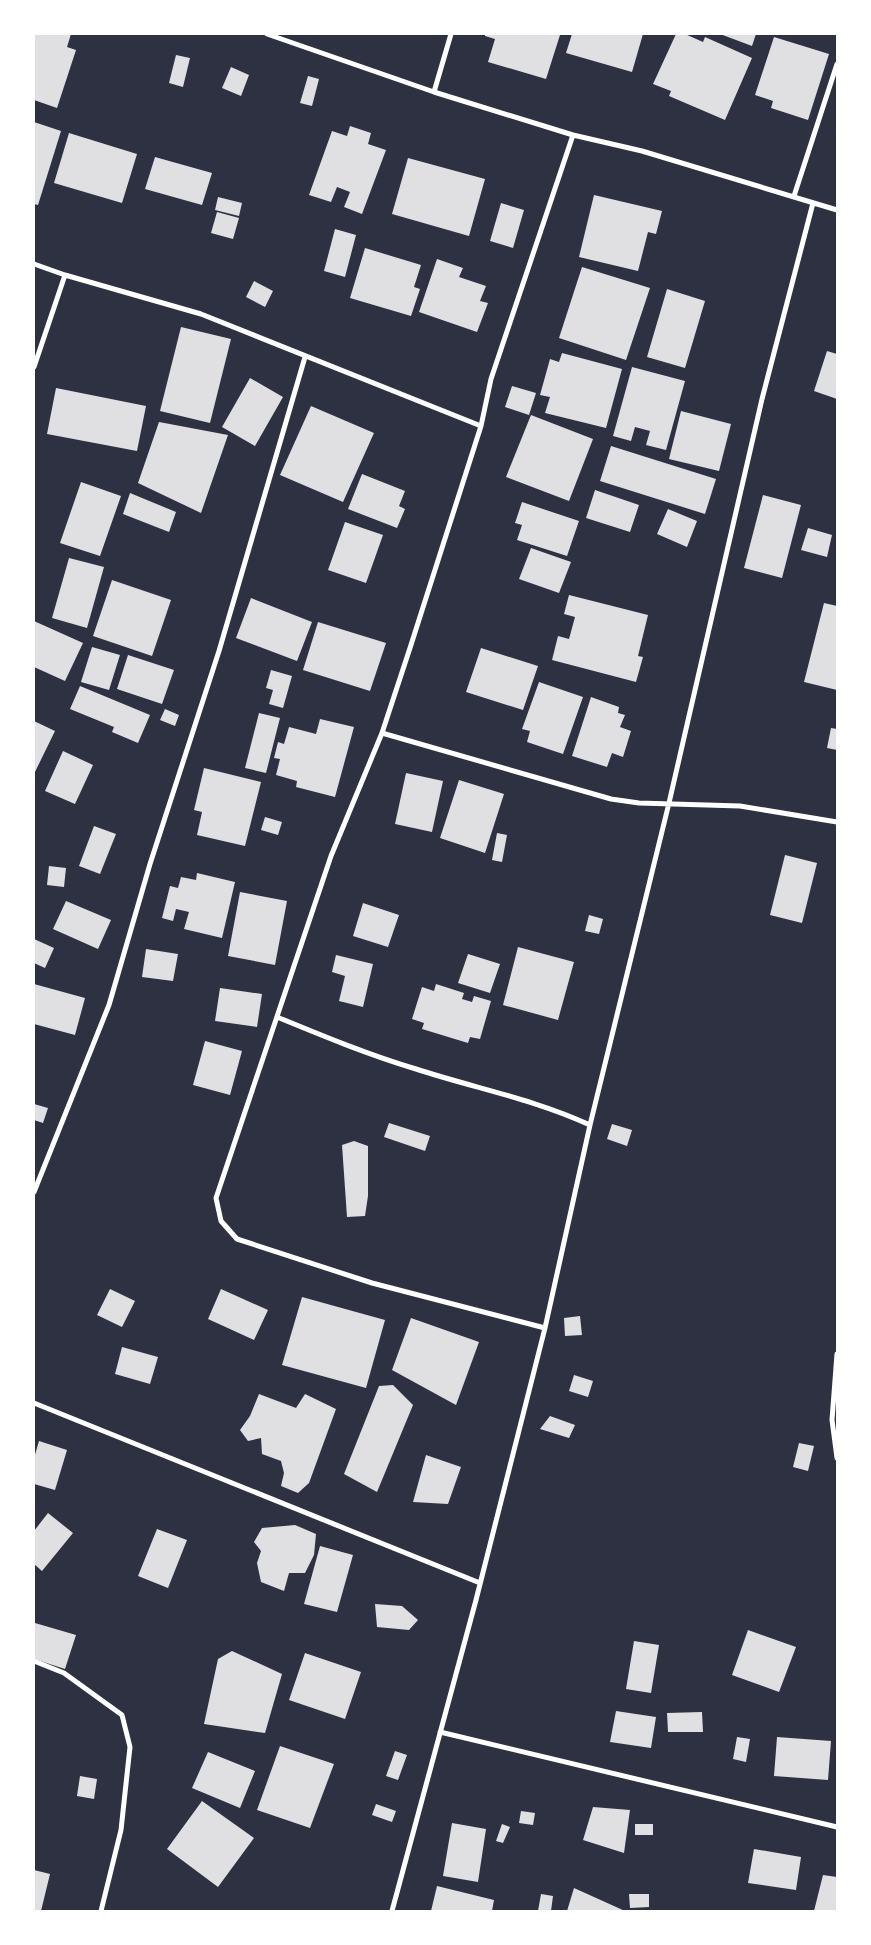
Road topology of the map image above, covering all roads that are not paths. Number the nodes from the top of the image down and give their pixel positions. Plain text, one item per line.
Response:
1 (268, 34) edge
2 (451, 34) edge
3 (837, 64) edge
4 (434, 92) junction
5 (573, 135) junction
6 (794, 196) junction
7 (813, 203) junction
8 (837, 210) edge
9 (34, 264) edge
10 (65, 275) junction
11 (305, 357) junction
12 (34, 367) edge
13 (481, 426) junction
14 (382, 733) junction
15 (669, 804) junction
16 (837, 822) edge
17 (277, 1018) junction
18 (590, 1125) junction
19 (34, 1192) edge
20 (545, 1328) junction
21 (837, 1354) edge
22 (34, 1403) edge
23 (837, 1458) edge
24 (480, 1583) junction
25 (34, 1661) edge
26 (440, 1732) junction
27 (837, 1827) edge
28 (101, 1911) edge
29 (392, 1911) edge

1 - 4 street
2 - 4 street
3 - 6 street
4 - 5 street
5 - 6 street
5 - 13 street
6 - 7 street
7 - 8 street
7 - 15 street
9 - 10 street
10 - 11 street
10 - 12 street
11 - 13 street
11 - 19 street
13 - 14 street
14 - 15 street
14 - 17 street
15 - 16 street
15 - 18 street
17 - 18 street
17 - 20 street
18 - 20 street
20 - 24 street
21 - 23 street
22 - 24 street
24 - 26 street
25 - 28 street
26 - 27 street
26 - 29 street

